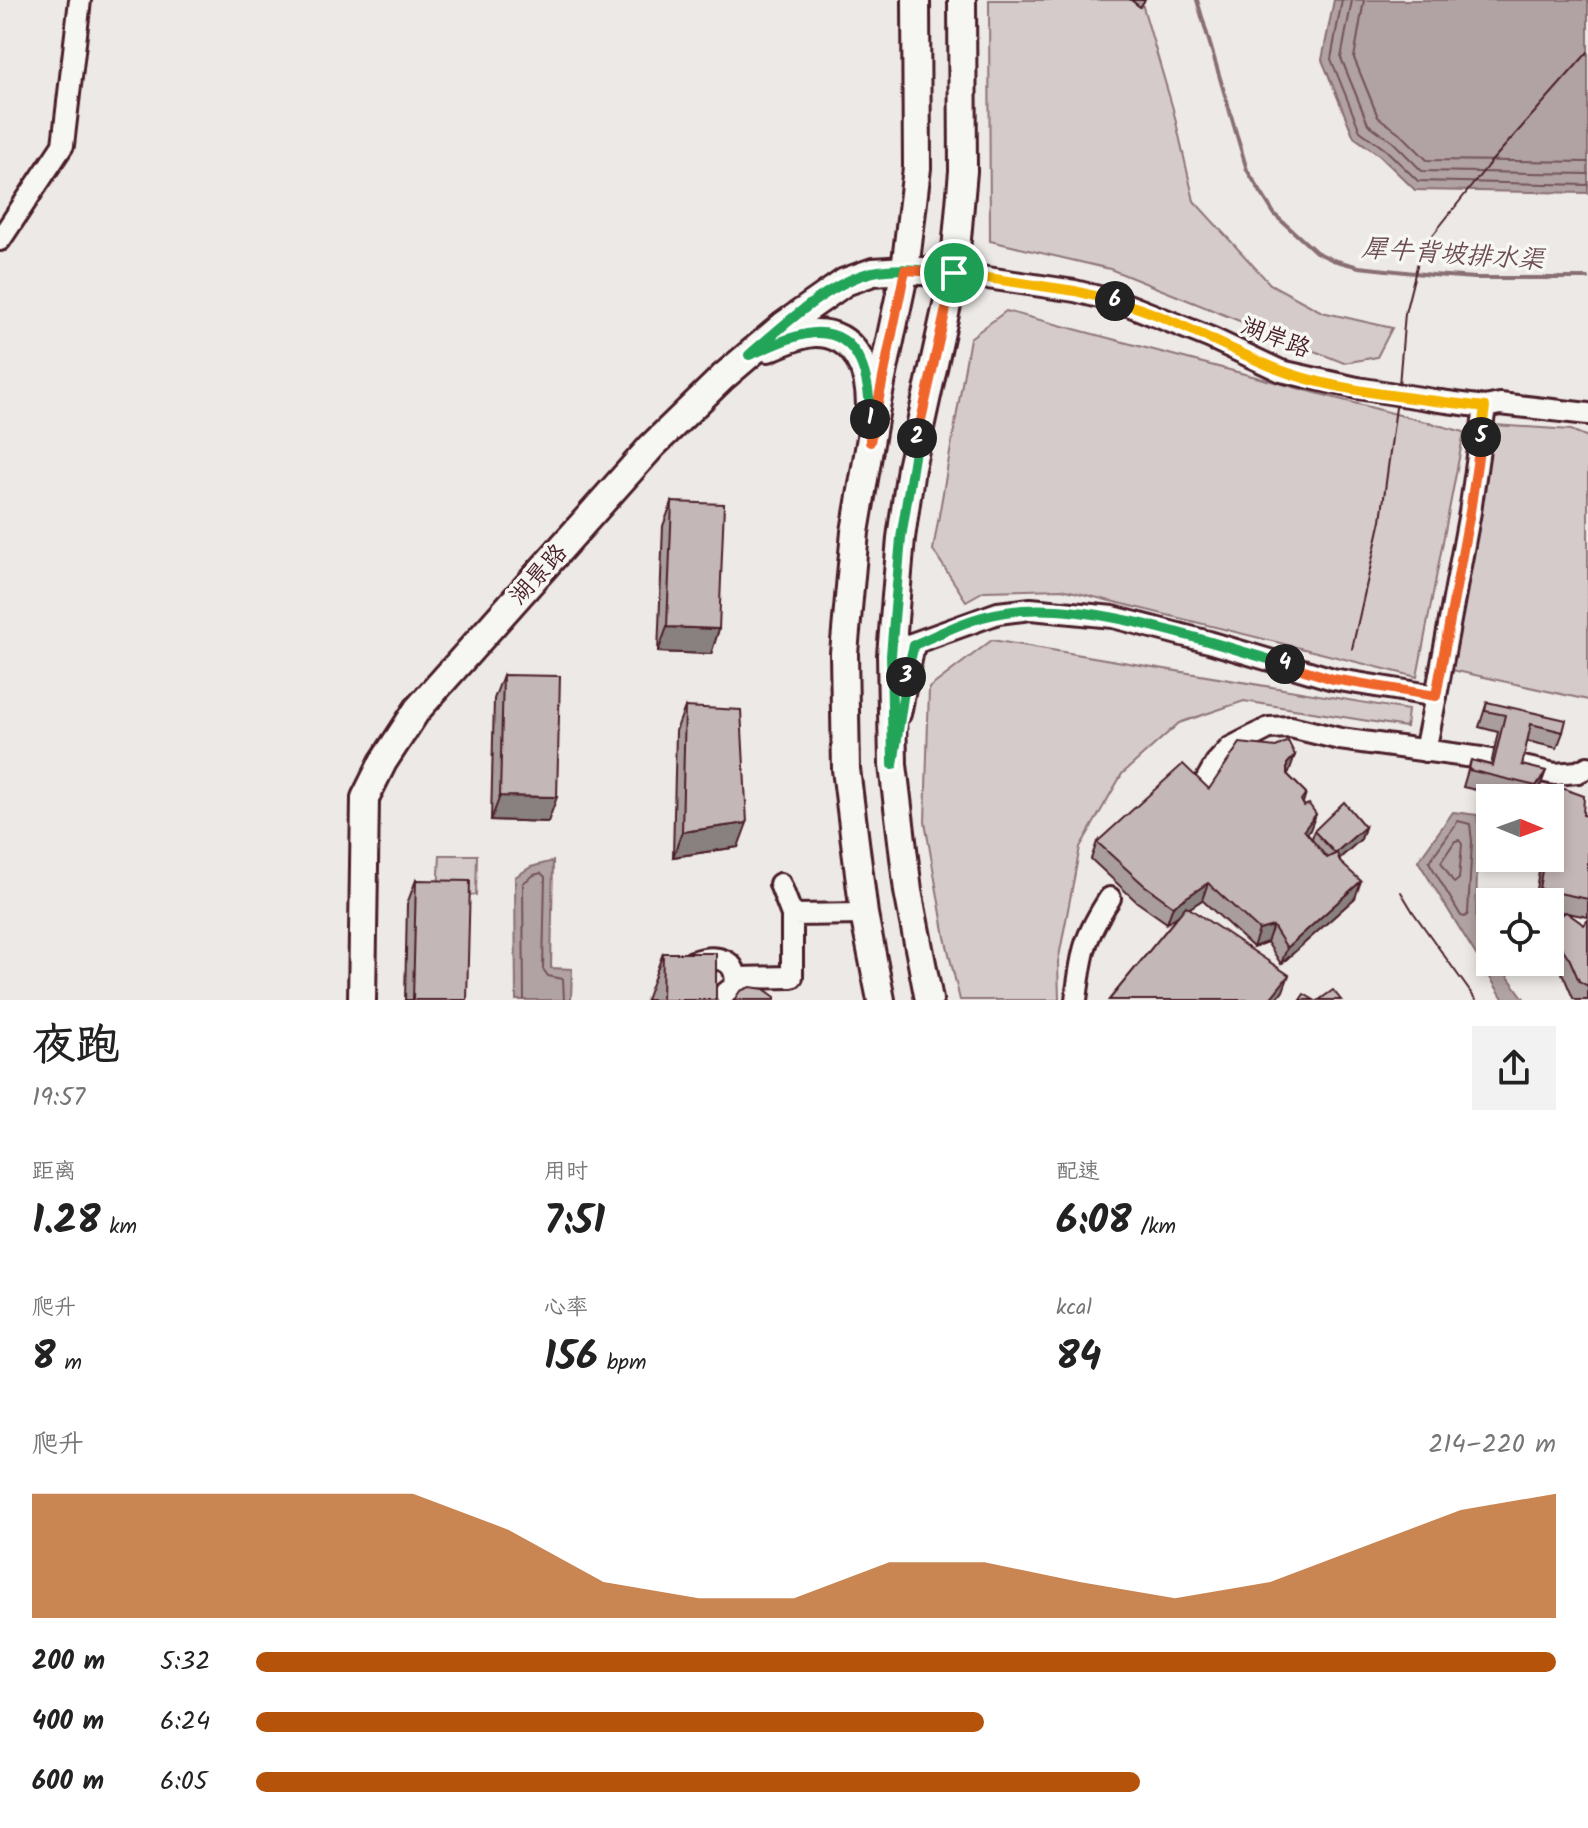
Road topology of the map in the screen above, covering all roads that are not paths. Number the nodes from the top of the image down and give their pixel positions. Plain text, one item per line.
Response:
1 (80, 0) edge
2 (916, 0) edge
3 (962, 0) edge
4 (0, 240) edge
5 (905, 270) junction
6 (954, 273) junction
7 (749, 355) junction
8 (1485, 407) junction
9 (1588, 414) edge
10 (870, 442) junction
11 (893, 626) junction
12 (920, 642) junction
13 (1436, 696) junction
14 (1425, 751) junction
15 (893, 765) junction
16 (1588, 767) edge
17 (1198, 795) edge
18 (780, 884) dead end
19 (1110, 898) dead end
20 (864, 914) junction
21 (792, 915) junction
22 (736, 978) junction
23 (362, 1000) edge
24 (703, 1000) edge
25 (717, 1000) edge
26 (881, 1000) edge
27 (929, 1000) edge
28 (1076, 1000) edge

1 - 4 street
2 - 5 main road
3 - 6 main road
5 - 6 main road, 湖景路
5 - 7 main road, 湖景路
5 - 10 main road
6 - 8 street, 湖岸路, bridge
6 - 11 main road
7 - 10 main road
7 - 23 main road, 湖景路
8 - 9 street, 湖岸路
8 - 13 street
10 - 20 main road
11 - 12 street
11 - 15 main road
12 - 13 street
12 - 15 street
13 - 14 street
14 - 16 street
14 - 17 street
15 - 27 main road
18 - 21 street
19 - 28 street
20 - 21 street
20 - 26 main road
21 - 22 street
22 - 24 street
22 - 25 street

